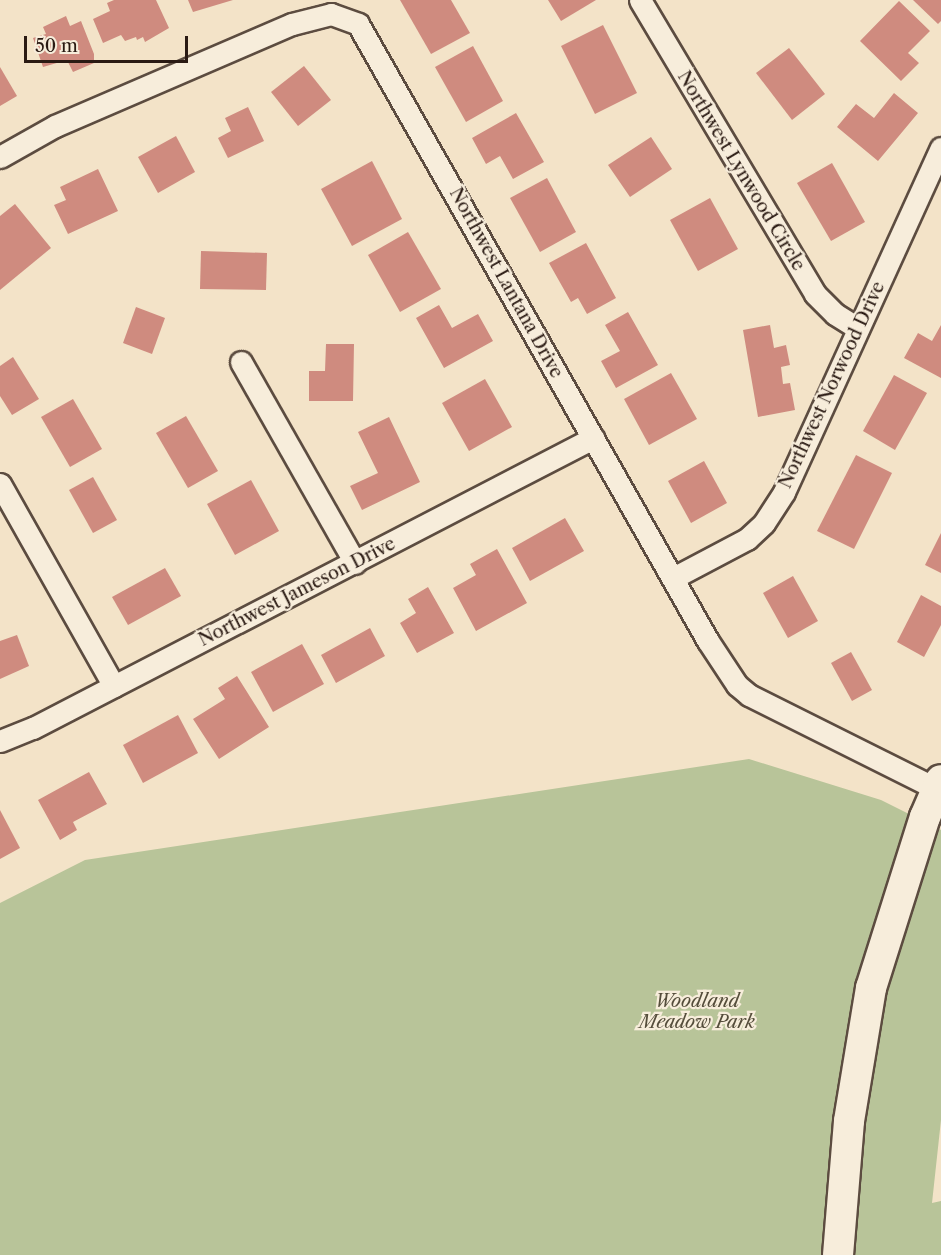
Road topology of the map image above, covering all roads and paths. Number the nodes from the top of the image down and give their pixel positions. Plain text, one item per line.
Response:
1 (640, 0) edge
2 (941, 148) edge
3 (0, 157) edge
4 (857, 328) junction
5 (241, 362) dead end
6 (593, 438) junction
7 (0, 484) edge
8 (355, 563) junction
9 (672, 578) junction
10 (114, 686) junction
11 (0, 741) edge
12 (939, 784) edge
13 (838, 1255) edge

1 - 4 street, Northwest Lynwood Circle
2 - 4 street, Northwest Norwood Drive
3 - 6 street, Northwest Lantana Drive
4 - 9 street, Northwest Norwood Drive
5 - 8 street
6 - 8 street, Northwest Jameson Drive
6 - 9 street, Northwest Lantana Drive
7 - 10 street
8 - 10 street, Northwest Jameson Drive
9 - 12 street, Northwest Lantana Drive
10 - 11 street, Northwest Jameson Drive
12 - 13 main road

